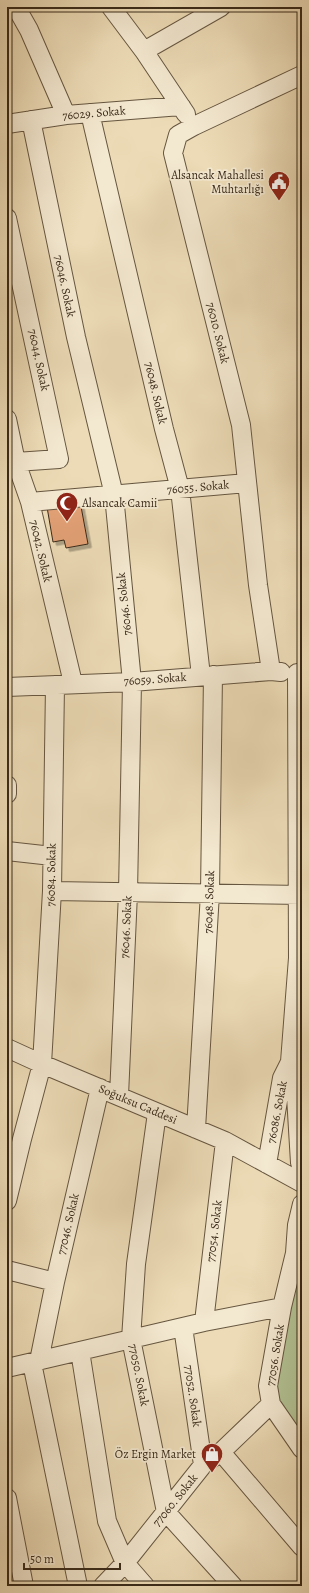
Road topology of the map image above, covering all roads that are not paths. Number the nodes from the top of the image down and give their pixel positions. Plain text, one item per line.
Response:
1 (16, 7) edge
2 (111, 7) edge
3 (221, 7) edge
4 (144, 51) junction
5 (302, 75) edge
6 (181, 106) junction
7 (90, 113) junction
8 (66, 115) junction
9 (31, 120) junction
10 (7, 124) edge
11 (194, 126) junction
12 (7, 218) edge
13 (7, 419) edge
14 (16, 462) junction
15 (247, 483) junction
16 (180, 489) junction
17 (114, 495) junction
18 (30, 502) junction
19 (271, 671) junction
20 (299, 674) edge
21 (207, 675) junction
22 (132, 682) junction
23 (73, 683) junction
24 (55, 685) junction
25 (7, 687) edge
26 (7, 785) edge
27 (7, 794) edge
28 (7, 851) edge
29 (52, 856) junction
30 (52, 890) junction
31 (128, 893) junction
32 (210, 894) junction
33 (300, 895) edge
34 (300, 958) edge
35 (7, 1048) edge
36 (294, 1052) edge
37 (42, 1064) junction
38 (100, 1088) junction
39 (119, 1096) junction
40 (157, 1113) junction
41 (196, 1129) junction
42 (14, 1136) edge
43 (225, 1141) junction
44 (267, 1164) junction
45 (301, 1164) edge
46 (302, 1183) edge
47 (7, 1201) edge
48 (302, 1204) edge
49 (298, 1250) edge
50 (7, 1270) edge
51 (55, 1282) junction
52 (282, 1307) junction
53 (204, 1322) junction
54 (183, 1327) junction
55 (131, 1339) junction
56 (80, 1351) junction
57 (35, 1362) junction
58 (7, 1368) edge
59 (271, 1404) junction
60 (302, 1448) edge
61 (221, 1452) junction
62 (203, 1465) junction
63 (7, 1498) edge
64 (166, 1512) junction
65 (302, 1547) edge
66 (125, 1563) junction
67 (24, 1586) edge
68 (78, 1586) edge
69 (102, 1586) edge
70 (145, 1586) edge
71 (233, 1586) edge

1 - 8 street
2 - 4 street
3 - 4 street
4 - 6 street
5 - 11 street, 76010. Sokak
6 - 7 street, 76029. Sokak
6 - 11 street
7 - 8 street, 76029. Sokak
7 - 16 street, 76048. Sokak
8 - 9 street, 76029. Sokak
9 - 10 street, 76029. Sokak
9 - 17 street, 76046. Sokak
11 - 15 street, 76010. Sokak
12 - 14 street, 76044. Sokak
13 - 14 street, 76042. Sokak
14 - 18 street, 76042. Sokak
15 - 16 street, 76055. Sokak
15 - 19 street, 76010. Sokak
16 - 17 street, 76055. Sokak
16 - 21 street, 76048. Sokak
17 - 18 street, 76055. Sokak
17 - 22 street, 76046. Sokak
18 - 23 street, 76042. Sokak
19 - 20 street, 76059. Sokak
19 - 21 street, 76059. Sokak
20 - 33 street, 76086. Sokak
21 - 22 street, 76059. Sokak
21 - 32 street, 76048. Sokak
22 - 23 street, 76059. Sokak
22 - 31 street, 76046. Sokak
23 - 24 street, 76059. Sokak
24 - 25 street, 76059. Sokak
24 - 29 street, 76084. Sokak
26 - 27 street
28 - 29 street
29 - 30 street, 76084. Sokak
30 - 31 street
30 - 37 street, 76084. Sokak
31 - 32 street
31 - 39 street, 76046. Sokak
32 - 33 street
32 - 41 street, 76048. Sokak
33 - 34 street, 76086. Sokak
34 - 36 street, 76086. Sokak
35 - 37 street, Soğuksu Caddesi
36 - 44 street, 76086. Sokak
36 - 45 street, 76086. Sokak
37 - 38 street, Soğuksu Caddesi
37 - 42 street, 76084. Sokak
38 - 39 street, Soğuksu Caddesi
38 - 51 street, 77046. Sokak
39 - 40 street, Soğuksu Caddesi
40 - 41 street, Soğuksu Caddesi
40 - 55 street, 77050. Sokak
41 - 43 street, Soğuksu Caddesi
42 - 47 street, 76084. Sokak
43 - 44 street, Soğuksu Caddesi
43 - 53 street, 77054. Sokak
44 - 45 street
44 - 46 street, Soğuksu Caddesi
48 - 49 street, 77056. Sokak
49 - 52 street, 77056. Sokak
50 - 51 street
51 - 57 street, 77046. Sokak
52 - 53 street
52 - 59 street, 77056. Sokak
53 - 54 street
54 - 55 street
54 - 62 street, 77052. Sokak
55 - 56 street
55 - 64 street, 77050. Sokak
56 - 57 street
56 - 66 street
57 - 58 street
57 - 68 street
59 - 60 street, 77056. Sokak
59 - 61 street, 77060. Sokak
61 - 62 street, 77060. Sokak
61 - 65 street
62 - 64 street, 77060. Sokak
63 - 67 street
64 - 66 street, 77060. Sokak
64 - 71 street
66 - 69 street, 77060. Sokak
66 - 70 street

